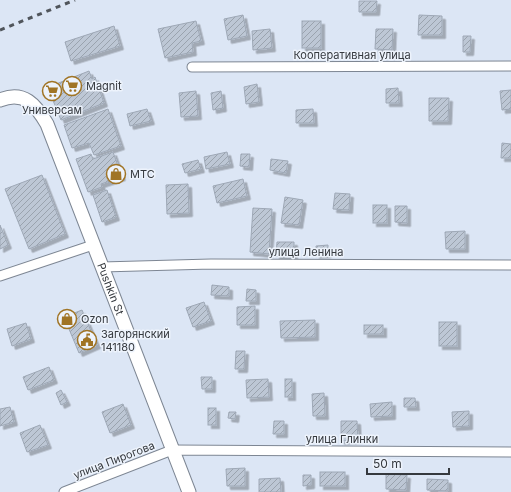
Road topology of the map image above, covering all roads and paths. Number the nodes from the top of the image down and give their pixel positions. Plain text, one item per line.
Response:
1 (511, 66) edge
2 (192, 67) dead end
3 (0, 100) edge
4 (93, 244) junction
5 (511, 265) edge
6 (102, 267) junction
7 (0, 276) edge
8 (172, 450) junction
9 (511, 452) edge
10 (64, 492) edge
11 (189, 492) edge

1 - 2 street, Кооперативная улица
3 - 4 main road, Pushkin St
4 - 6 main road, Pushkin St
4 - 7 street
5 - 6 street, улица Ленина
6 - 8 main road, Pushkin St
8 - 9 street, улица Глинки
8 - 10 street, улица Пирогова
8 - 11 main road, Pushkin St

